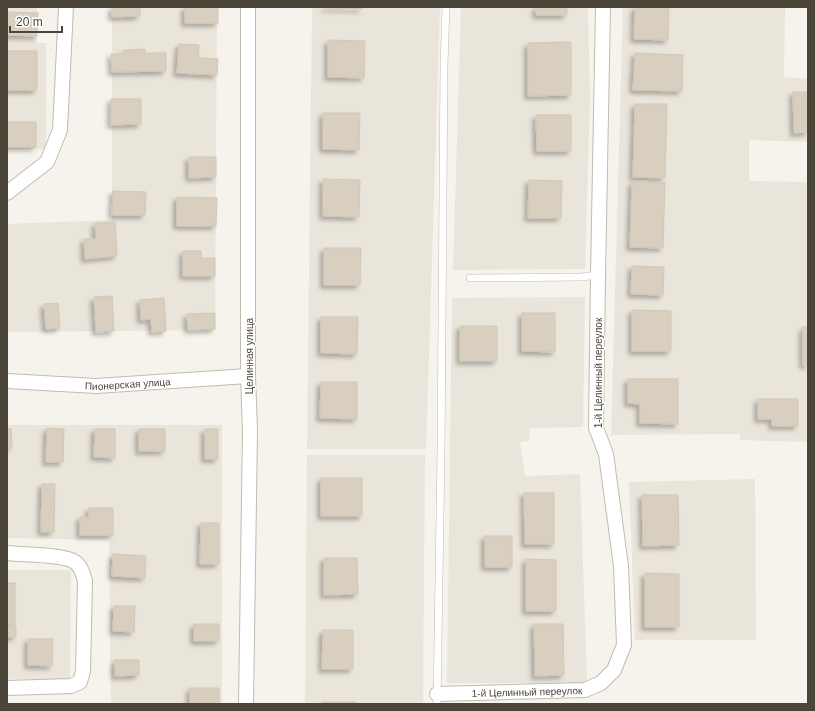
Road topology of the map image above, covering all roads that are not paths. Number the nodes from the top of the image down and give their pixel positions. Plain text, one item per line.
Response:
1 (66, 7) edge
2 (248, 7) edge
3 (446, 7) edge
4 (603, 7) edge
5 (7, 193) edge
6 (598, 275) junction
7 (470, 278) dead end
8 (248, 376) junction
9 (7, 381) edge
10 (7, 553) edge
11 (7, 688) edge
12 (437, 699) edge
13 (246, 704) edge

1 - 5 street
2 - 8 street, Целинная улица
3 - 12 lane
4 - 6 street, 1-й Целинный переулок
6 - 7 lane
6 - 12 street, 1-й Целинный переулок
8 - 9 street, Пионерская улица
8 - 13 street, Целинная улица
10 - 11 street

